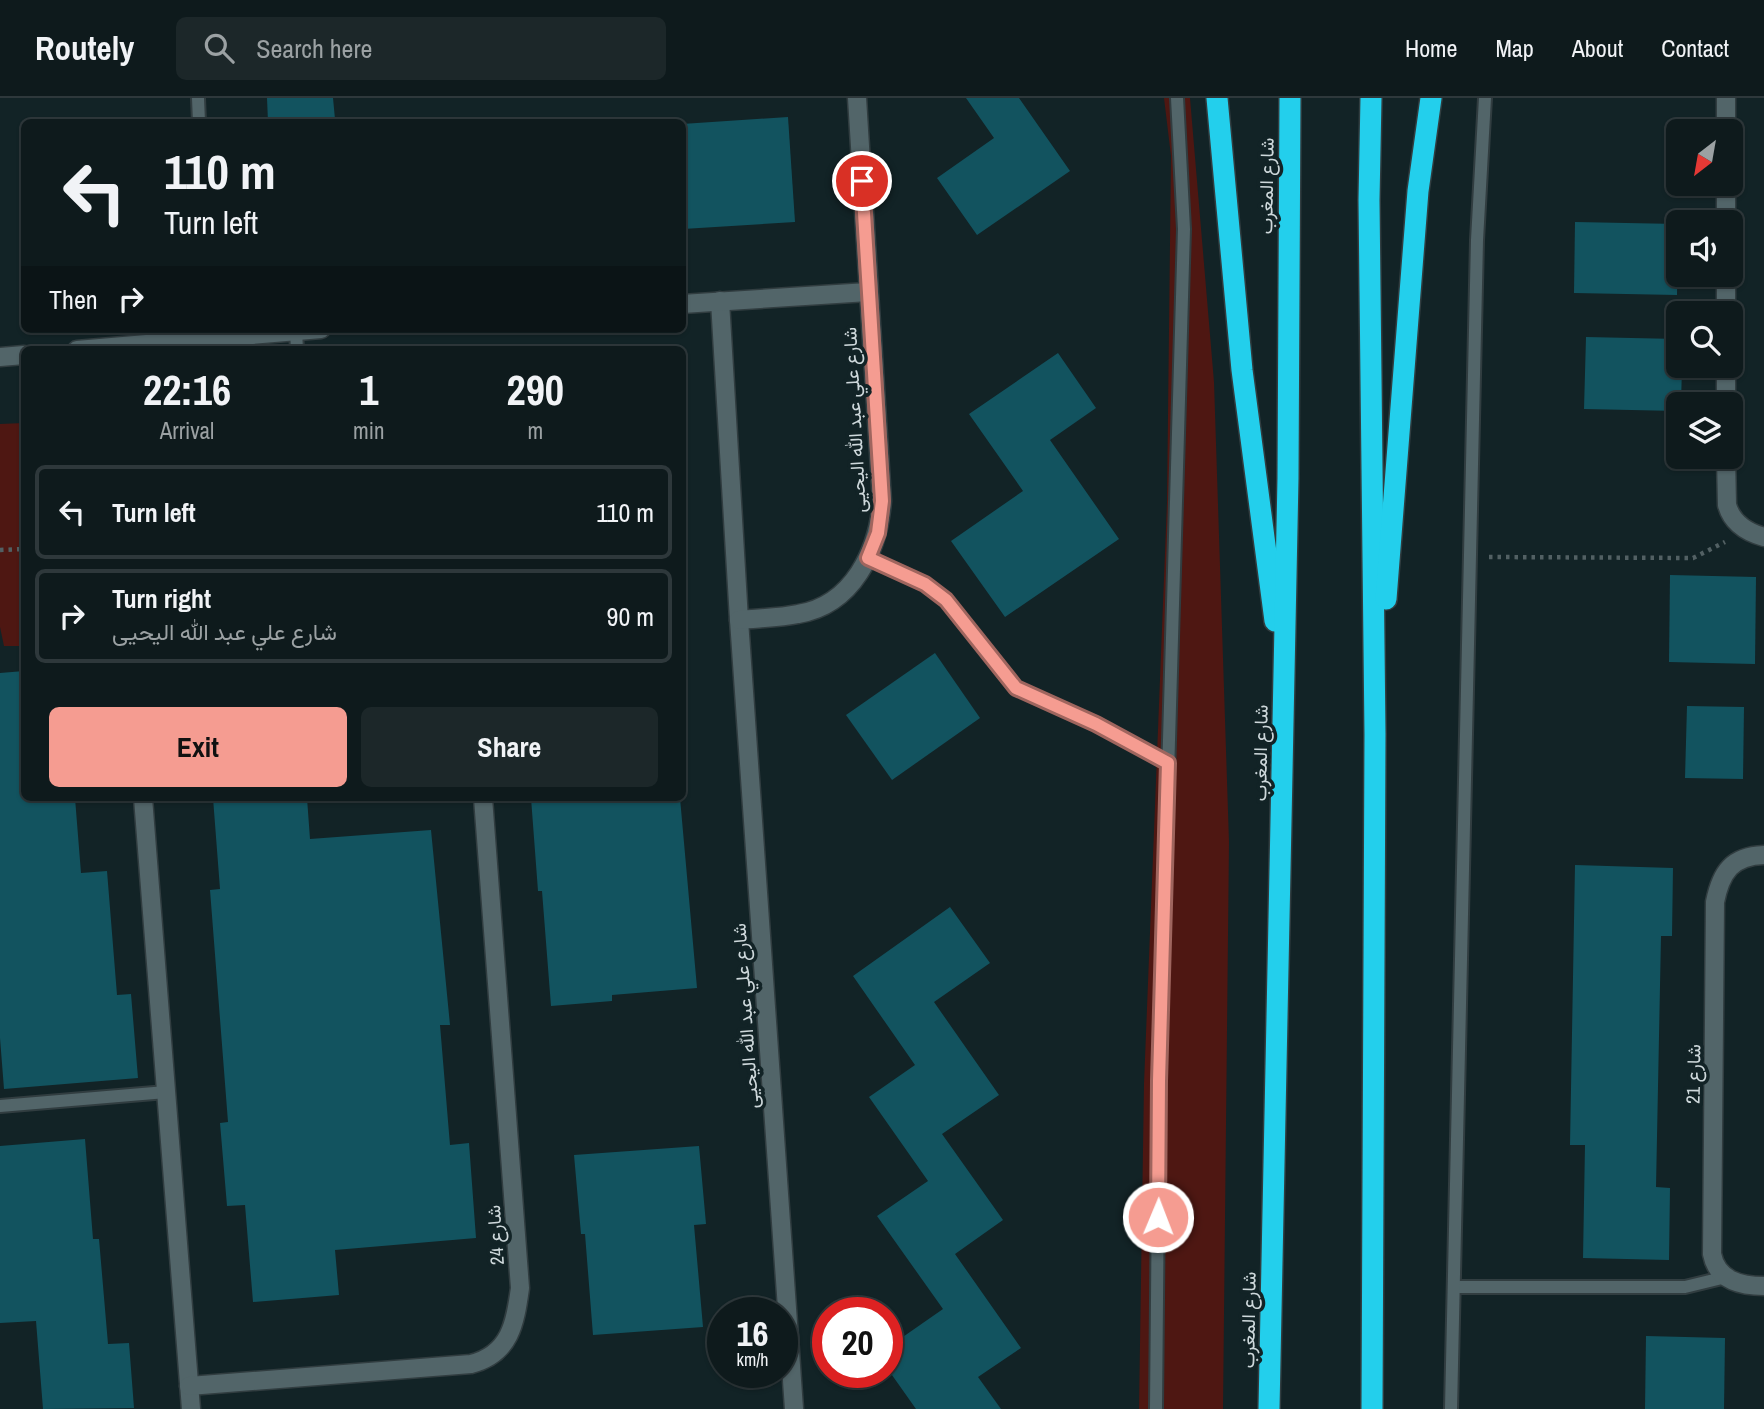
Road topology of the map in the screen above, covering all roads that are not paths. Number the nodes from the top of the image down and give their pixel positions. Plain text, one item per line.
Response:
1 (198, 98) edge
2 (857, 98) edge
3 (1177, 98) edge
4 (1217, 98) edge
5 (1290, 98) edge
6 (1371, 98) edge
7 (1431, 98) edge
8 (1485, 98) edge
9 (1726, 98) edge
10 (199, 119) edge
11 (1726, 119) edge
12 (868, 292) junction
13 (720, 301) junction
14 (686, 304) edge
15 (239, 333) edge
16 (210, 334) edge
17 (110, 346) edge
18 (21, 355) edge
19 (0, 357) edge
20 (1726, 469) edge
21 (1756, 533) edge
22 (868, 558) junction
23 (739, 620) junction
24 (1284, 695) junction
25 (1375, 734) junction
26 (1168, 763) junction
27 (143, 801) edge
28 (483, 801) edge
29 (1764, 855) edge
30 (166, 1092) junction
31 (0, 1106) edge
32 (1726, 1277) junction
33 (1764, 1286) edge
34 (1454, 1287) junction
35 (189, 1386) junction
36 (191, 1409) edge
37 (794, 1409) edge
38 (1156, 1409) edge
39 (1269, 1409) edge
40 (1372, 1409) edge
41 (1451, 1409) edge

1 - 10 lane
2 - 12 street, شارع علي عبد الله اليحيى
3 - 26 lane
4 - 24 highway
5 - 24 highway, شارع المغرب
6 - 25 highway
7 - 25 highway
8 - 34 lane
9 - 11 street
12 - 13 street
12 - 22 street, شارع علي عبد الله اليحيى
13 - 14 street
13 - 23 street, شارع علي عبد الله اليحيى
15 - 16 street
16 - 17 street
18 - 19 street
20 - 21 street
22 - 23 street, شارع علي عبد الله اليحيى
22 - 26 lane
23 - 37 street, شارع علي عبد الله اليحيى
24 - 39 highway, شارع المغرب
25 - 40 highway
26 - 38 lane
27 - 30 street
28 - 35 street, شارع 24
29 - 32 street, شارع 21
30 - 31 lane
30 - 35 street
32 - 33 street
32 - 34 lane
34 - 41 lane
35 - 36 street

